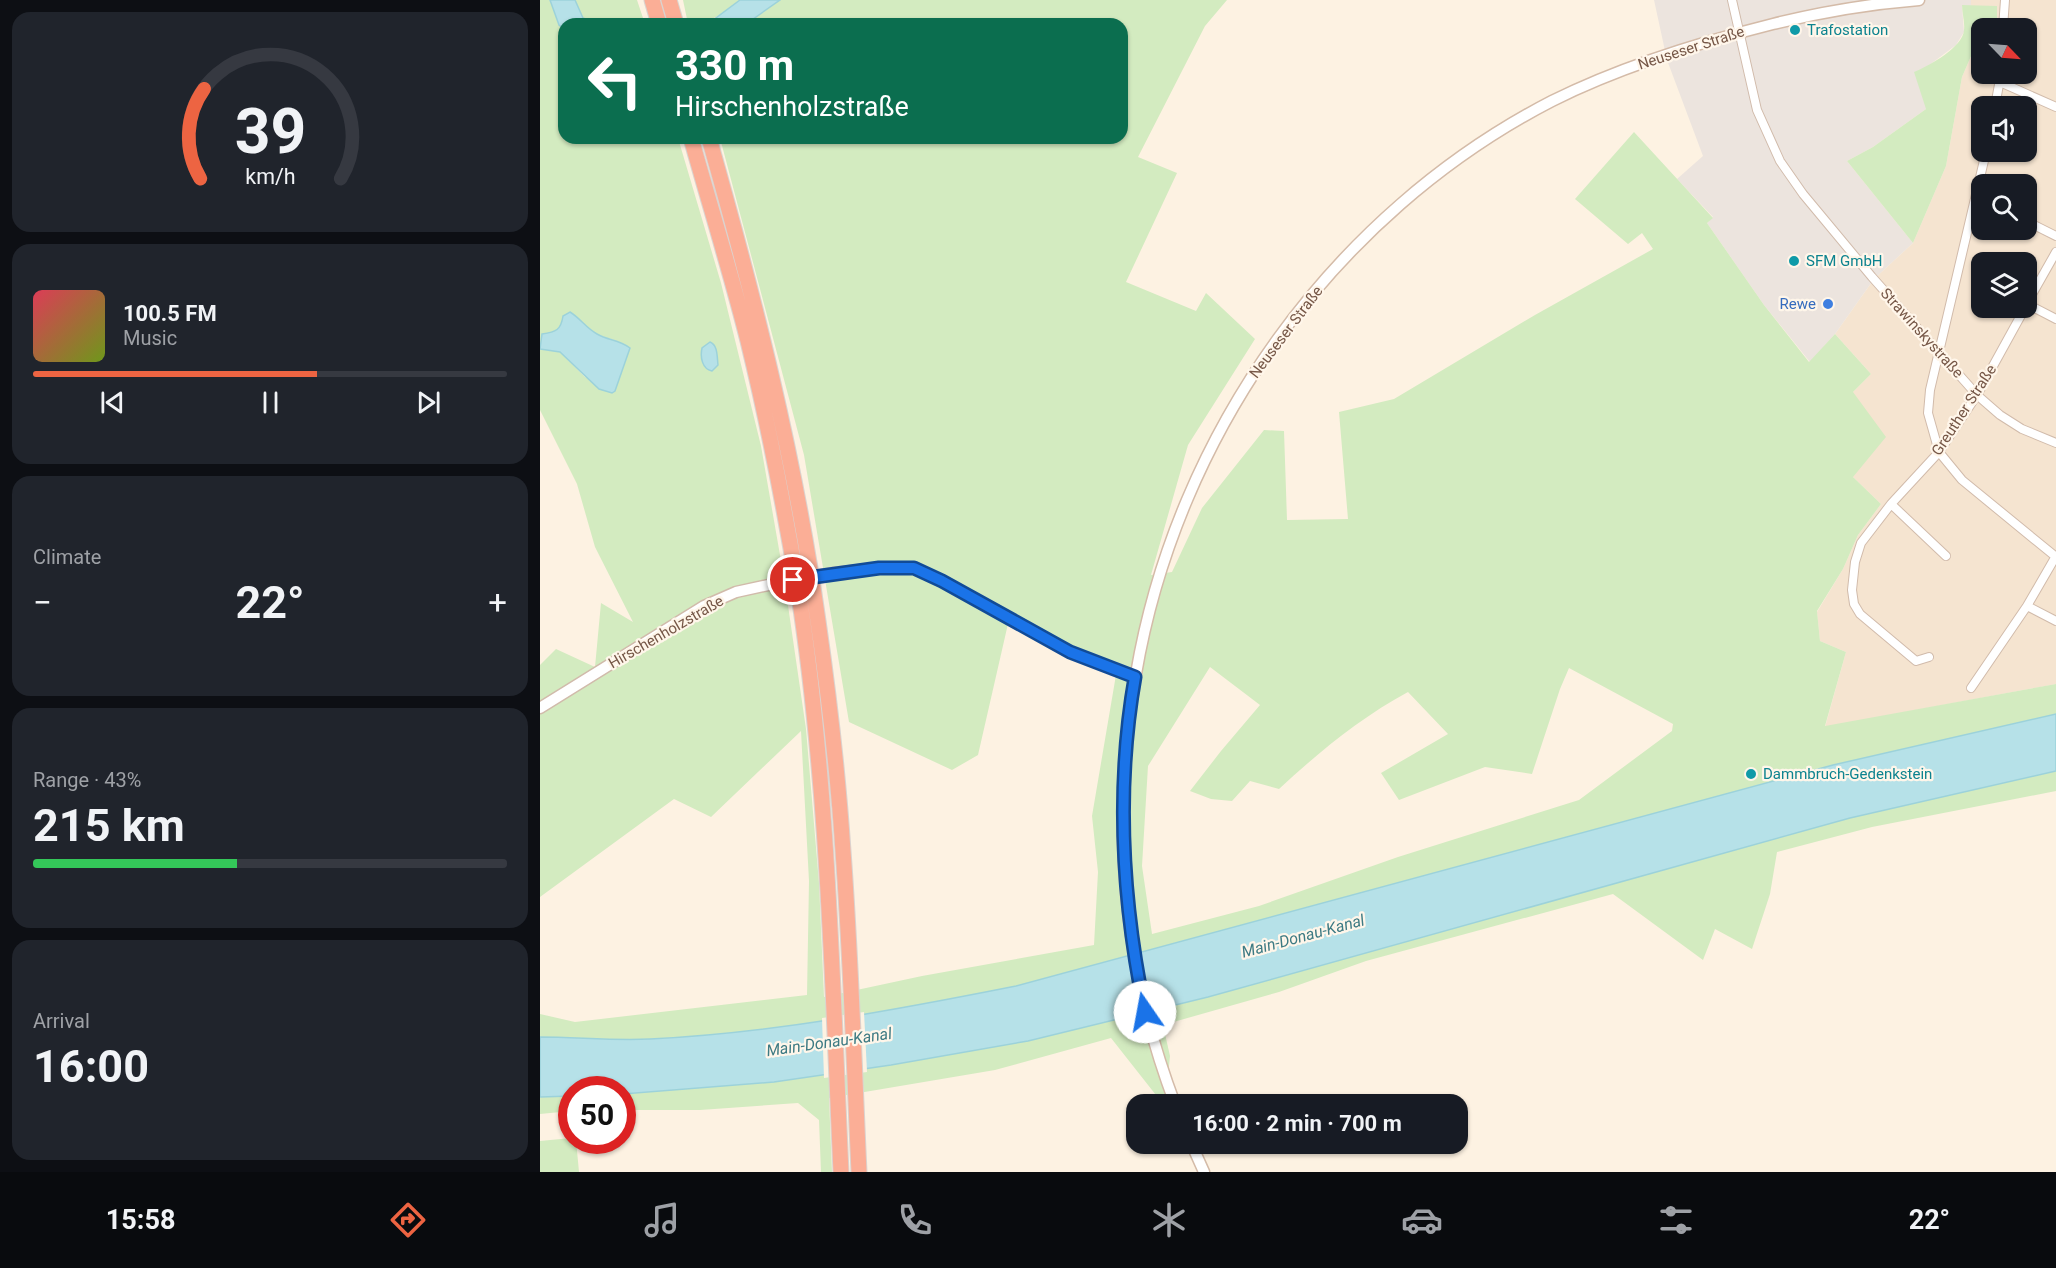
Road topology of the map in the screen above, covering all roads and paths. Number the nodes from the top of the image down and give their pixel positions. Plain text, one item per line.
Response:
1 (1732, 0) edge
2 (1919, 0) edge
3 (2005, 0) edge
4 (669, 1) edge
5 (653, 2) edge
6 (657, 18) edge
7 (674, 18) edge
8 (2004, 18) edge
9 (1739, 32) junction
10 (2012, 84) edge
11 (2056, 106) edge
12 (694, 144) edge
13 (711, 144) edge
14 (2037, 226) edge
15 (1971, 228) edge
16 (2056, 236) edge
17 (2056, 252) edge
18 (2037, 286) edge
19 (2037, 311) edge
20 (2019, 318) edge
21 (2056, 319) edge
22 (1939, 352) junction
23 (1977, 395) junction
24 (2056, 443) edge
25 (1939, 452) junction
26 (1891, 504) junction
27 (1946, 556) dead end
28 (2056, 557) edge
29 (2027, 606) junction
30 (2056, 621) edge
31 (1929, 657) dead end
32 (1135, 677) junction
33 (1971, 688) dead end
34 (540, 708) edge
35 (1172, 1094) edge
36 (1195, 1154) edge
37 (1202, 1171) edge
38 (842, 1172) edge
39 (859, 1172) edge

1 - 9 street, Strawinskystraße
2 - 9 main road, Neuseser Straße
3 - 8 street
4 - 7 highway
5 - 6 highway
9 - 22 street, Strawinskystraße
9 - 32 main road, Neuseser Straße
10 - 11 street
12 - 38 highway
13 - 39 highway
14 - 16 street
15 - 22 street
17 - 18 street, Greuther Straße
19 - 21 street
20 - 23 street, Greuther Straße
22 - 23 street, Strawinskystraße
22 - 25 street
23 - 24 street, Strawinskystraße
23 - 25 street, Greuther Straße
25 - 26 street, Greuther Straße
25 - 28 street
26 - 27 street
26 - 31 street, Greuther Straße
28 - 29 street
29 - 30 street
29 - 33 street
32 - 34 main road, Hirschenholzstraße, bridge
32 - 35 main road, Neuseser Straße
36 - 37 main road

